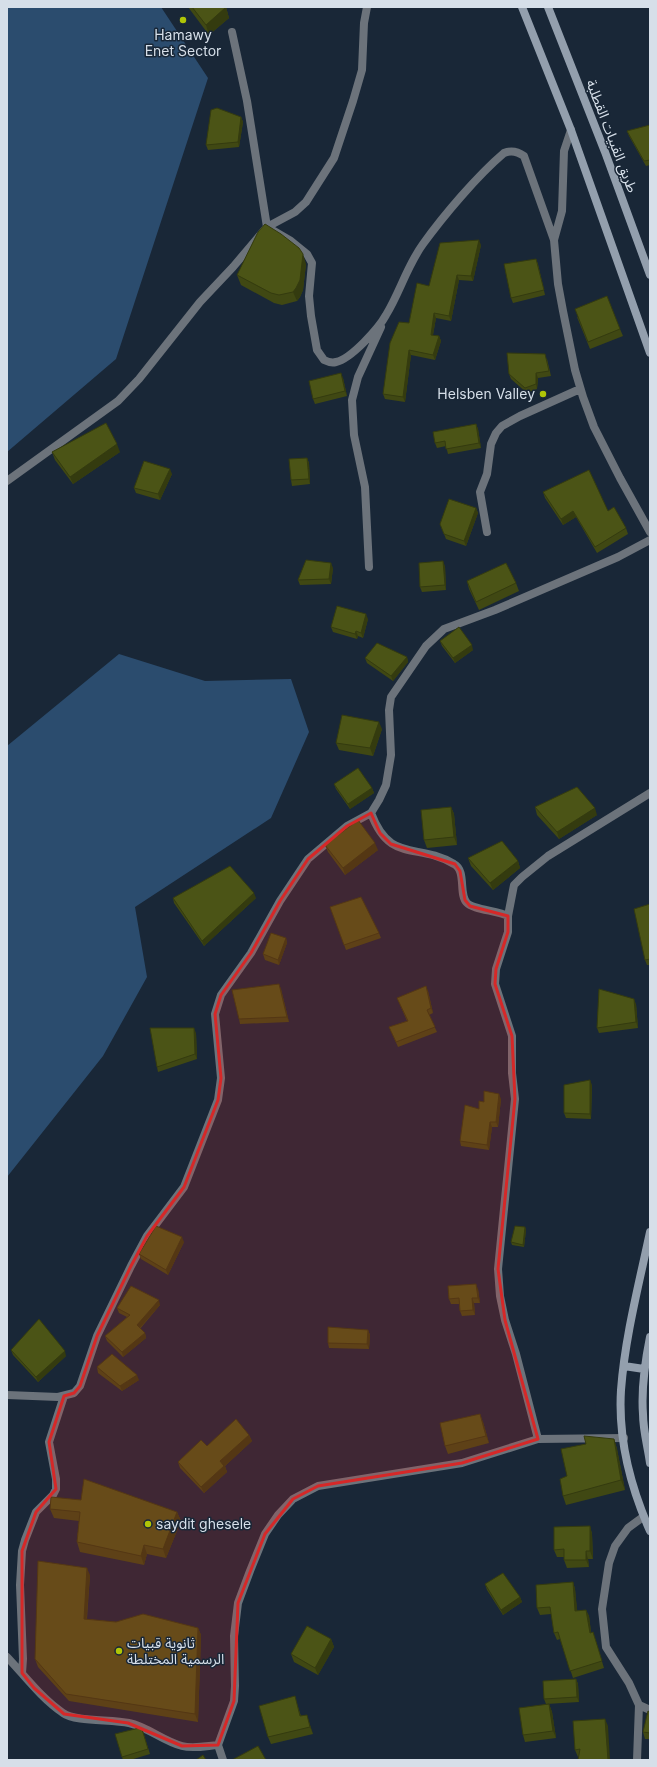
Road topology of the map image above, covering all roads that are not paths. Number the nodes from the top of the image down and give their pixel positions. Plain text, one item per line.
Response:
1 (367, 7) edge
2 (522, 7) edge
3 (548, 7) edge
4 (232, 32) dead end
5 (571, 130) junction
6 (267, 227) junction
7 (554, 240) junction
8 (650, 275) edge
9 (386, 315) junction
10 (650, 353) edge
11 (580, 389) junction
12 (7, 481) edge
13 (487, 532) dead end
14 (650, 532) edge
15 (650, 540) edge
16 (369, 567) dead end
17 (650, 793) edge
18 (371, 813) junction
19 (508, 916) junction
20 (650, 1232) edge
21 (650, 1337) edge
22 (624, 1366) junction
23 (644, 1369) junction
24 (7, 1395) edge
25 (64, 1396) junction
26 (538, 1438) junction
27 (624, 1438) junction
28 (650, 1463) edge
29 (644, 1517) junction
30 (650, 1531) edge
31 (7, 1657) edge
32 (22, 1673) junction
33 (639, 1705) junction
34 (650, 1710) edge
35 (218, 1745) junction
36 (223, 1760) edge
37 (636, 1760) edge

1 - 6 street
2 - 5 main road
3 - 8 main road, طريق القبيات القطلبة
4 - 6 street
5 - 7 street
5 - 10 main road
6 - 9 street
6 - 12 street
7 - 9 street
7 - 11 street
9 - 16 street
11 - 13 street
11 - 14 street
15 - 18 street
17 - 19 street
18 - 19 street
18 - 25 street
19 - 26 street
20 - 22 main road
21 - 23 main road
22 - 23 main road
22 - 27 main road
23 - 28 main road
24 - 25 street
25 - 32 street
26 - 27 street
26 - 35 street
27 - 29 main road
29 - 30 main road
29 - 33 street
31 - 32 street
32 - 35 street
33 - 34 street
33 - 37 street
35 - 36 street

